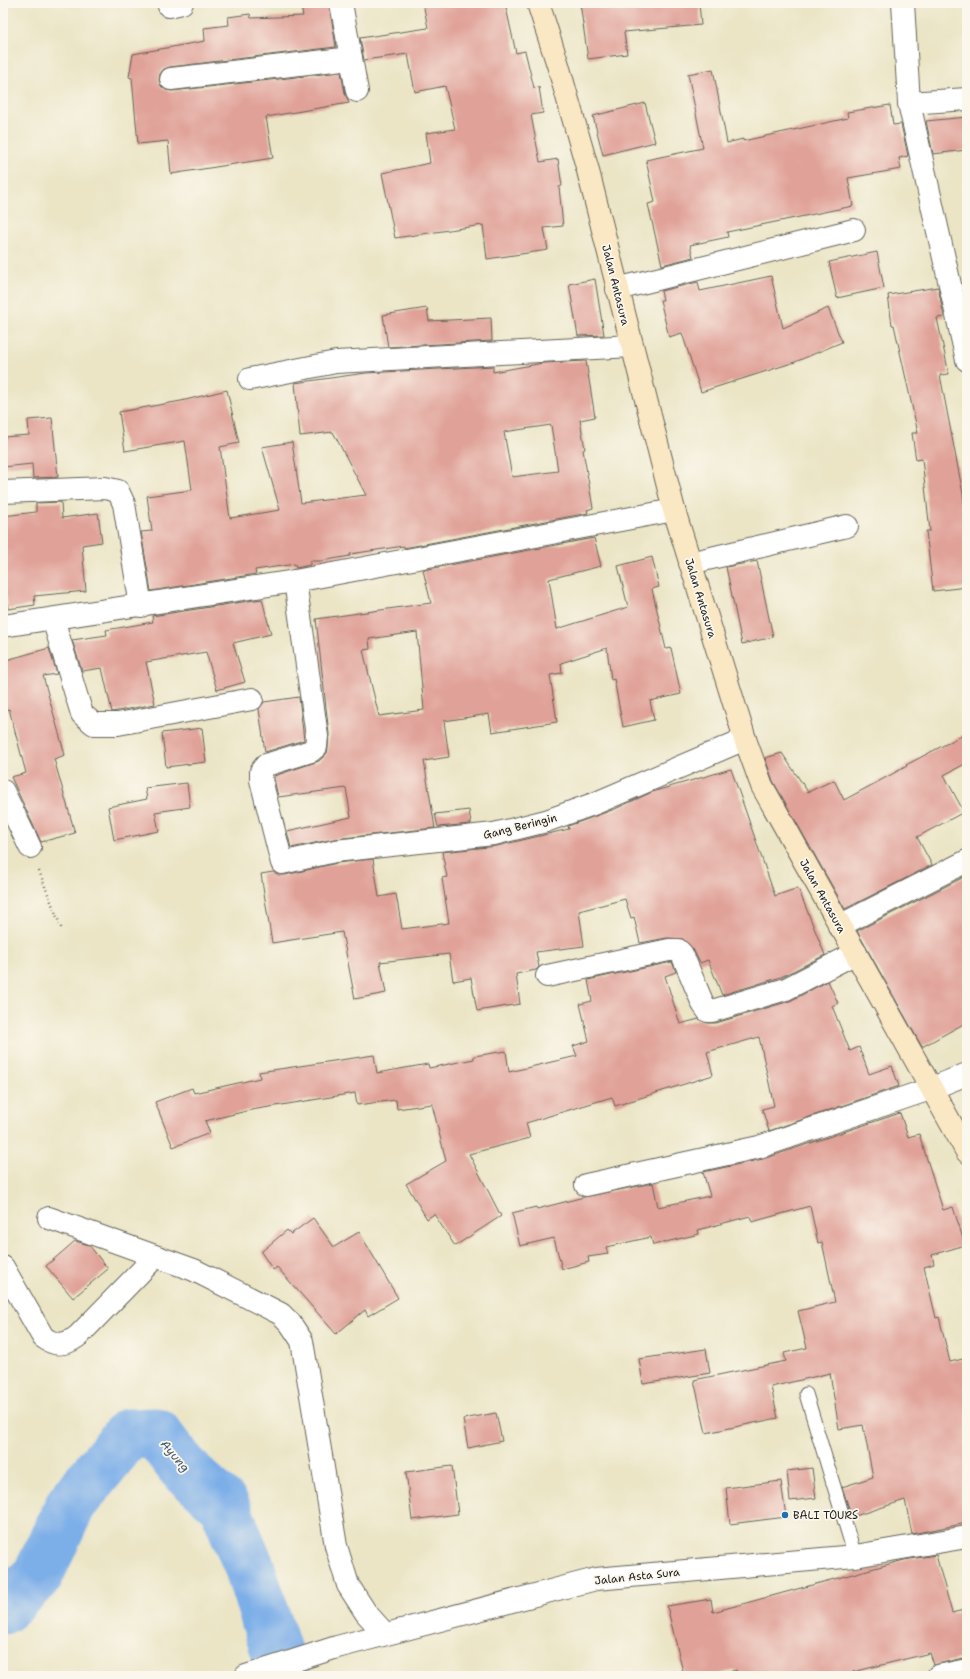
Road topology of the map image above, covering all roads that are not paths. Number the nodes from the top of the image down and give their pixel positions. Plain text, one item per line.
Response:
1 (341, 3) edge
2 (538, 3) edge
3 (904, 3) edge
4 (350, 58) junction
5 (171, 79) dead end
6 (357, 91) dead end
7 (967, 99) edge
8 (909, 103) junction
9 (854, 230) dead end
10 (617, 289) junction
11 (632, 346) junction
12 (967, 360) edge
13 (250, 379) dead end
14 (3, 492) edge
15 (674, 510) junction
16 (846, 526) dead end
17 (690, 563) junction
18 (295, 581) junction
19 (141, 606) junction
20 (53, 619) junction
21 (3, 626) edge
22 (252, 700) dead end
23 (745, 739) junction
24 (3, 791) edge
25 (30, 847) road end
26 (967, 861) edge
27 (839, 926) junction
28 (856, 953) junction
29 (548, 976) dead end
30 (967, 1074) edge
31 (930, 1089) junction
32 (967, 1152) edge
33 (586, 1185) dead end
34 (49, 1218) dead end
35 (155, 1257) junction
36 (3, 1267) edge
37 (806, 1394) dead end
38 (967, 1538) edge
39 (855, 1556) junction
40 (385, 1634) junction
41 (967, 1670) edge
42 (246, 1676) edge
43 (938, 1676) edge

1 - 4 street
2 - 10 main road, Jalan Antasura
3 - 8 street
4 - 5 street
4 - 6 street
7 - 8 street
8 - 12 street
9 - 10 street
10 - 11 main road, Jalan Antasura
11 - 13 street
11 - 15 main road, Jalan Antasura
14 - 19 street
15 - 17 main road, Jalan Antasura
15 - 18 street
16 - 17 street
17 - 23 main road, Jalan Antasura
18 - 19 street
18 - 23 street, Gang Beringin
19 - 20 street
20 - 21 street
20 - 22 street
23 - 27 main road, Jalan Antasura
24 - 25 street
26 - 27 street
27 - 28 main road, Jalan Antasura
28 - 29 street
28 - 31 main road, Jalan Antasura
30 - 31 street
31 - 32 main road, Jalan Antasura
31 - 33 street
34 - 35 street
35 - 36 street
35 - 40 street
37 - 39 lane
38 - 39 street, Jalan Asta Sura
39 - 40 street, Jalan Asta Sura
40 - 42 street, Jalan Asta Sura
41 - 43 street

